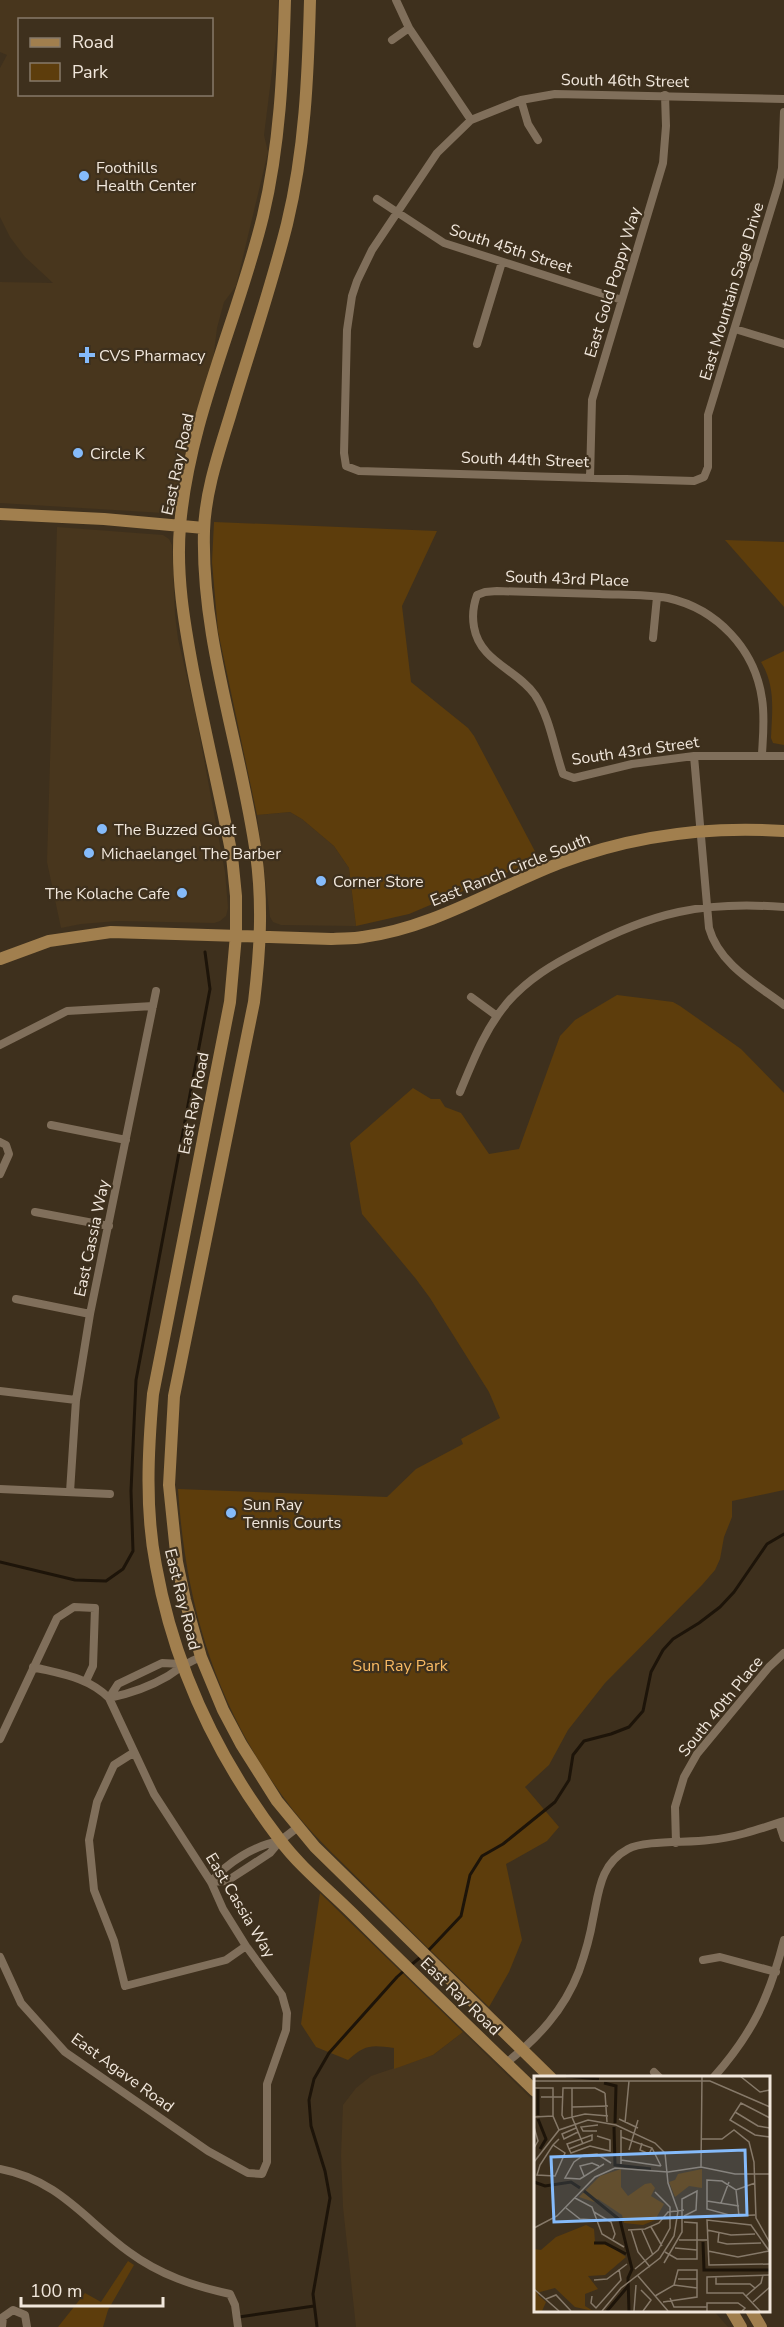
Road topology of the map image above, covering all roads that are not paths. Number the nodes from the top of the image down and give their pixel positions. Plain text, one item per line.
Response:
1 (285, 0) edge
2 (310, 0) edge
3 (396, 0) edge
4 (409, 28) junction
5 (392, 40) dead end
6 (665, 95) junction
7 (521, 99) junction
8 (784, 99) edge
9 (784, 112) edge
10 (471, 120) junction
11 (538, 140) dead end
12 (377, 199) dead end
13 (397, 212) junction
14 (502, 262) junction
15 (622, 300) junction
16 (735, 329) junction
17 (477, 344) dead end
18 (784, 344) edge
19 (704, 477) joint
20 (590, 478) junction
21 (0, 514) edge
22 (180, 526) junction
23 (204, 528) junction
24 (657, 597) junction
25 (653, 638) dead end
26 (762, 754) junction
27 (694, 756) junction
28 (784, 756) edge
29 (563, 774) joint
30 (700, 831) junction
31 (784, 831) edge
32 (707, 907) junction
33 (784, 907) edge
34 (249, 936) junction
35 (0, 959) edge
36 (156, 991) dead end
37 (471, 997) dead end
38 (784, 1005) edge
39 (153, 1006) junction
40 (497, 1016) junction
41 (0, 1045) edge
42 (460, 1092) dead end
43 (51, 1125) dead end
44 (126, 1140) junction
45 (3, 1143) edge
46 (197, 1173) junction
47 (0, 1174) edge
48 (217, 1176) junction
49 (34, 1212) dead end
50 (109, 1226) junction
51 (16, 1299) dead end
52 (90, 1314) junction
53 (0, 1392) edge
54 (76, 1400) junction
55 (0, 1489) edge
56 (70, 1492) junction
57 (110, 1494) dead end
58 (201, 1657) junction
59 (782, 1658) edge
60 (182, 1664) junction
61 (33, 1667) junction
62 (86, 1681) junction
63 (109, 1698) junction
64 (0, 1739) edge
65 (133, 1753) junction
66 (781, 1822) edge
67 (298, 1827) junction
68 (784, 1838) edge
69 (280, 1841) junction
70 (676, 1843) junction
71 (211, 1882) junction
72 (784, 1940) edge
73 (246, 1946) junction
74 (0, 1957) edge
75 (703, 1959) dead end
76 (776, 1972) junction
77 (522, 2050) junction
78 (506, 2063) junction
79 (549, 2076) edge
80 (715, 2076) edge
81 (534, 2090) edge
82 (0, 2169) edge
83 (262, 2174) joint
84 (732, 2312) edge
85 (752, 2312) edge
86 (2, 2327) edge
87 (27, 2327) edge
88 (238, 2327) edge
89 (741, 2327) edge
90 (761, 2327) edge

1 - 22 main road, East Ray Road
2 - 23 main road, East Ray Road
3 - 4 street
4 - 5 street
4 - 10 street
6 - 7 street, South 46th Street
6 - 8 street, South 46th Street
6 - 15 street, East Gold Poppy Way
7 - 10 street, South 46th Street
7 - 11 street
9 - 16 street, East Mountain Sage Drive
10 - 13 street
12 - 13 street, South 45th Street
13 - 14 street, South 45th Street
13 - 20 street, South 44th Street
14 - 15 street, South 45th Street
14 - 17 street
15 - 20 street, East Gold Poppy Way
16 - 18 street
16 - 19 street, East Mountain Sage Drive
19 - 20 street, South 44th Street
21 - 22 main road
22 - 23 main road
22 - 34 main road, East Ray Road
23 - 34 main road, East Ray Road
24 - 25 street
24 - 26 street, South 43rd Place
24 - 29 street, South 43rd Place
26 - 27 street, South 43rd Street
26 - 28 street, South 43rd Street
27 - 29 street, South 43rd Street
27 - 30 street
30 - 31 main road, East Ranch Circle South
30 - 32 street
30 - 34 main road, East Ranch Circle South
32 - 33 street
32 - 38 street
32 - 40 street
34 - 35 main road, East Ranch Circle South
34 - 46 main road, East Ray Road
34 - 48 main road, East Ray Road
36 - 39 street, East Cassia Way
37 - 40 street
39 - 41 street
39 - 44 street, East Cassia Way
40 - 42 street
43 - 44 street
44 - 50 street, East Cassia Way
45 - 47 street
46 - 48 main road
46 - 60 main road, East Ray Road
48 - 58 main road, East Ray Road
49 - 50 street
50 - 52 street, East Cassia Way
51 - 52 street
52 - 54 street, East Cassia Way
53 - 54 street
54 - 56 street, East Cassia Way
55 - 56 street
56 - 57 street
58 - 60 street
58 - 67 main road, East Ray Road
59 - 70 street, South 40th Place
60 - 63 street
60 - 63 street
60 - 69 main road, East Ray Road
61 - 62 street
61 - 62 street
61 - 64 street
62 - 63 street
63 - 65 street, East Cassia Way
65 - 71 street, East Cassia Way
65 - 73 street
66 - 68 street
66 - 70 street
67 - 69 street
67 - 77 main road, East Ray Road
69 - 71 street
69 - 78 main road, East Ray Road
70 - 77 street
71 - 73 street, East Cassia Way
72 - 76 street
73 - 83 street, East Cassia Way
74 - 83 street, East Agave Road
75 - 76 street
76 - 80 street
77 - 78 street
77 - 79 main road, East Ray Road
78 - 81 main road, East Ray Road
82 - 88 street
84 - 89 main road
85 - 90 main road
86 - 87 street

